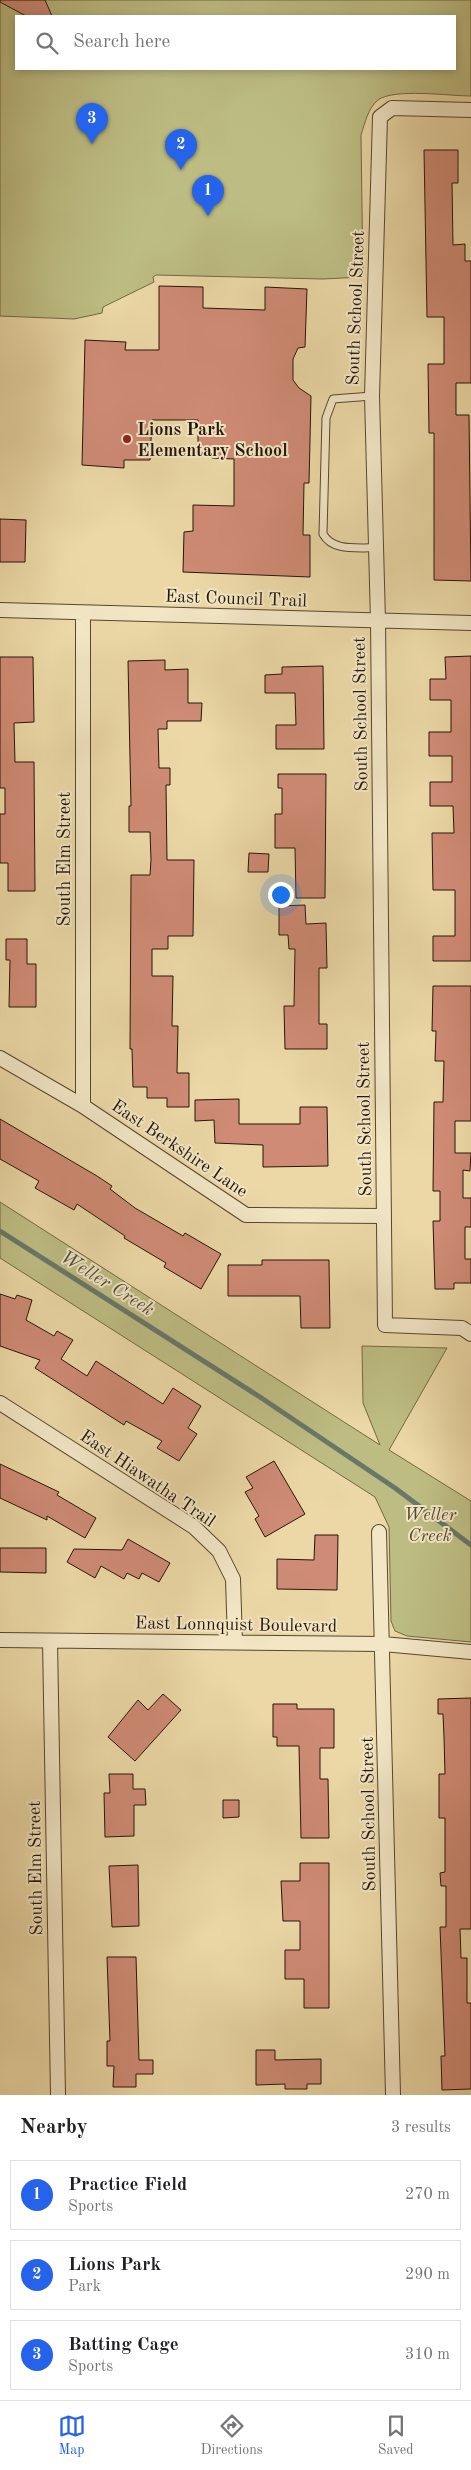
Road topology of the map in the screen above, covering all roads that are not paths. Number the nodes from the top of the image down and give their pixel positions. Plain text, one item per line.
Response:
1 (471, 110) edge
2 (372, 396) junction
3 (377, 548) junction
4 (0, 610) edge
5 (83, 612) junction
6 (378, 621) junction
7 (471, 623) edge
8 (0, 1058) edge
9 (83, 1106) junction
10 (384, 1216) junction
11 (471, 1334) edge
12 (0, 1403) edge
13 (379, 1532) dead end
14 (0, 1640) edge
15 (50, 1641) junction
16 (235, 1642) junction
17 (382, 1644) junction
18 (471, 1652) edge
19 (58, 2095) edge
20 (393, 2095) edge

1 - 2 street, South School Street
2 - 3 street, South School Street
2 - 3 lane
3 - 6 street, South School Street
4 - 5 street, East Council Trail
5 - 6 street, East Council Trail
5 - 9 street, South Elm Street
6 - 7 street, East Council Trail
6 - 10 street, South School Street
8 - 9 street, East Berkshire Lane
9 - 10 street, East Berkshire Lane
10 - 11 street, South School Street
12 - 16 street, East Hiawatha Trail
13 - 17 street, South School Street
14 - 15 street, East Lonnquist Boulevard
15 - 16 street, East Lonnquist Boulevard
15 - 19 street, South Elm Street
16 - 17 street, East Lonnquist Boulevard
17 - 18 street, East Lonnquist Boulevard
17 - 20 street, South School Street

